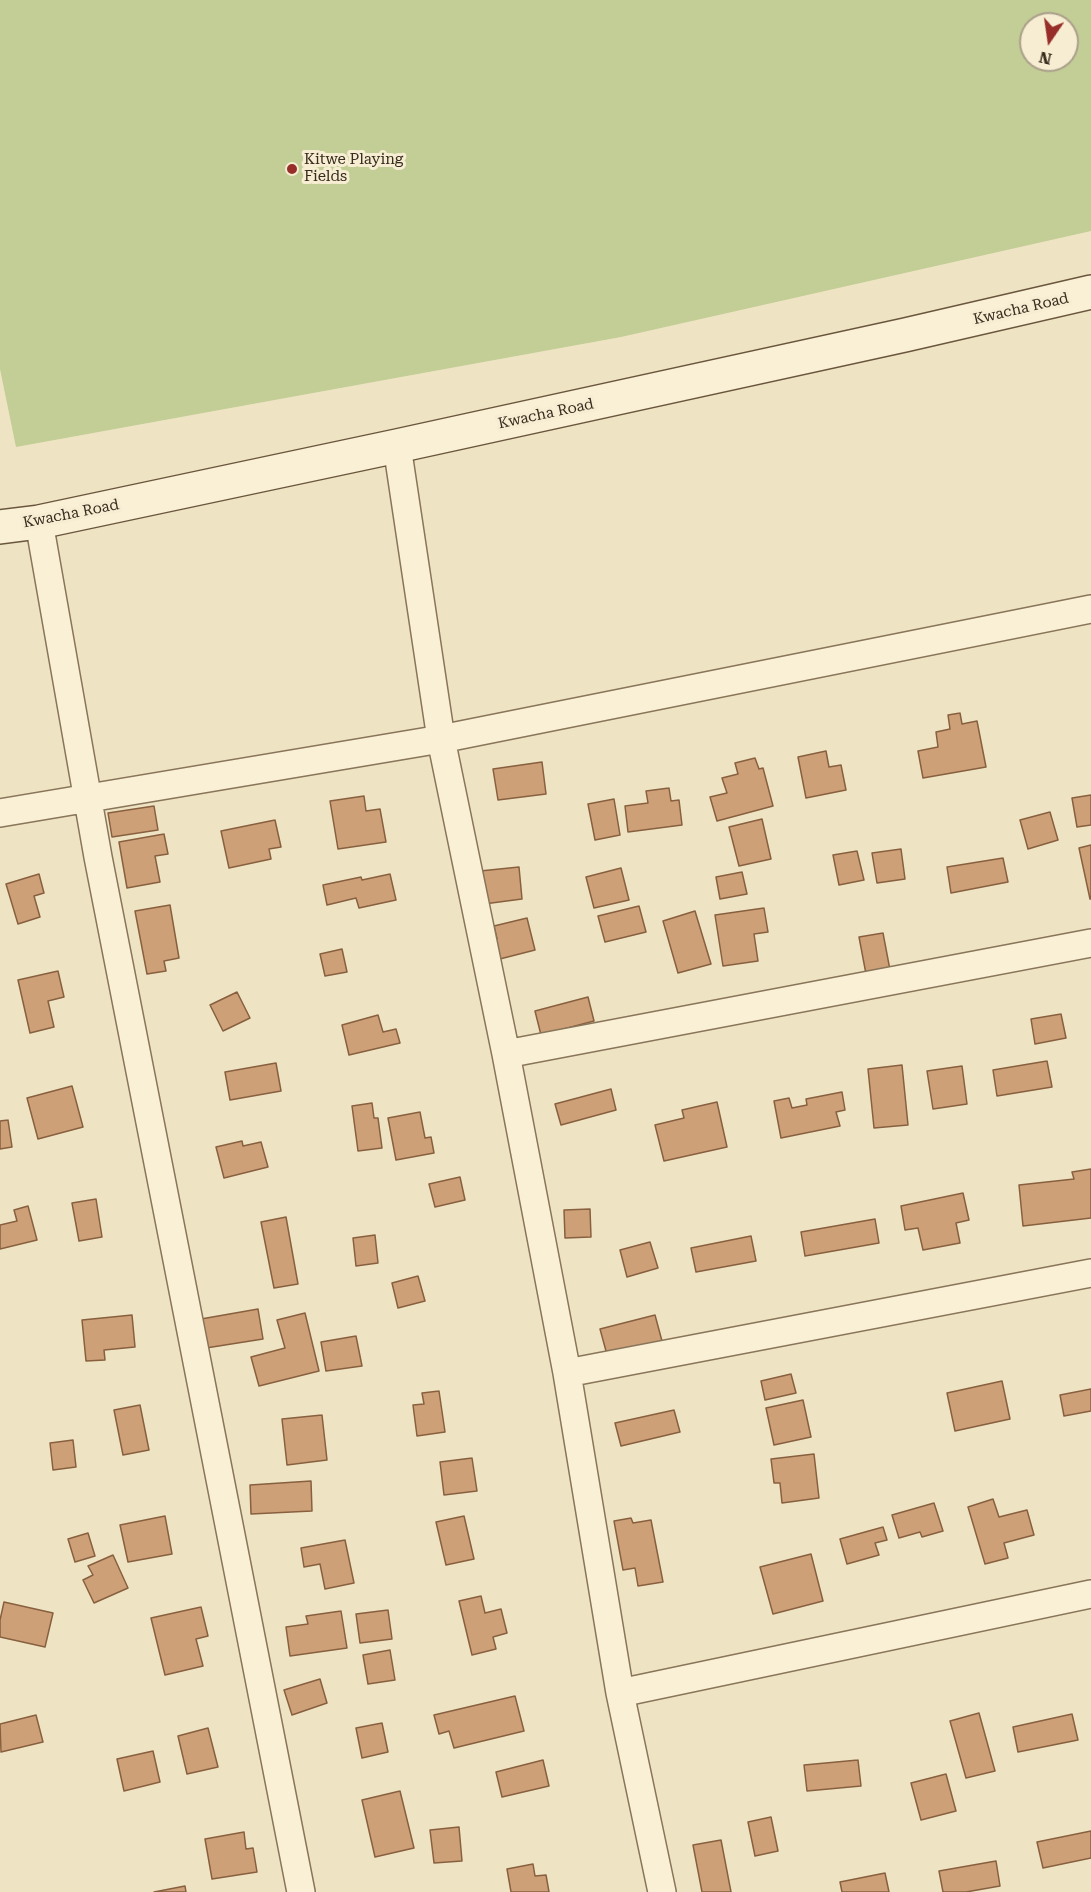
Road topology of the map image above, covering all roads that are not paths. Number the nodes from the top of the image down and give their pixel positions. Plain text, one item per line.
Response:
1 (1091, 292) edge
2 (397, 446) junction
3 (39, 522) junction
4 (0, 527) edge
5 (1091, 609) edge
6 (441, 739) junction
7 (87, 798) junction
8 (0, 813) edge
9 (1091, 943) edge
10 (506, 1054) junction
11 (1091, 1273) edge
12 (567, 1373) junction
13 (1091, 1594) edge
14 (620, 1693) junction
15 (301, 1892) edge
16 (662, 1892) edge

1 - 2 main road, Kwacha Road
2 - 3 main road, Kwacha Road
2 - 6 street
3 - 4 main road, Kwacha Road
3 - 7 street
5 - 6 street
6 - 7 street
6 - 10 street
7 - 8 street
7 - 15 street
9 - 10 street
10 - 12 street
11 - 12 street
12 - 14 street
13 - 14 street
14 - 16 street

